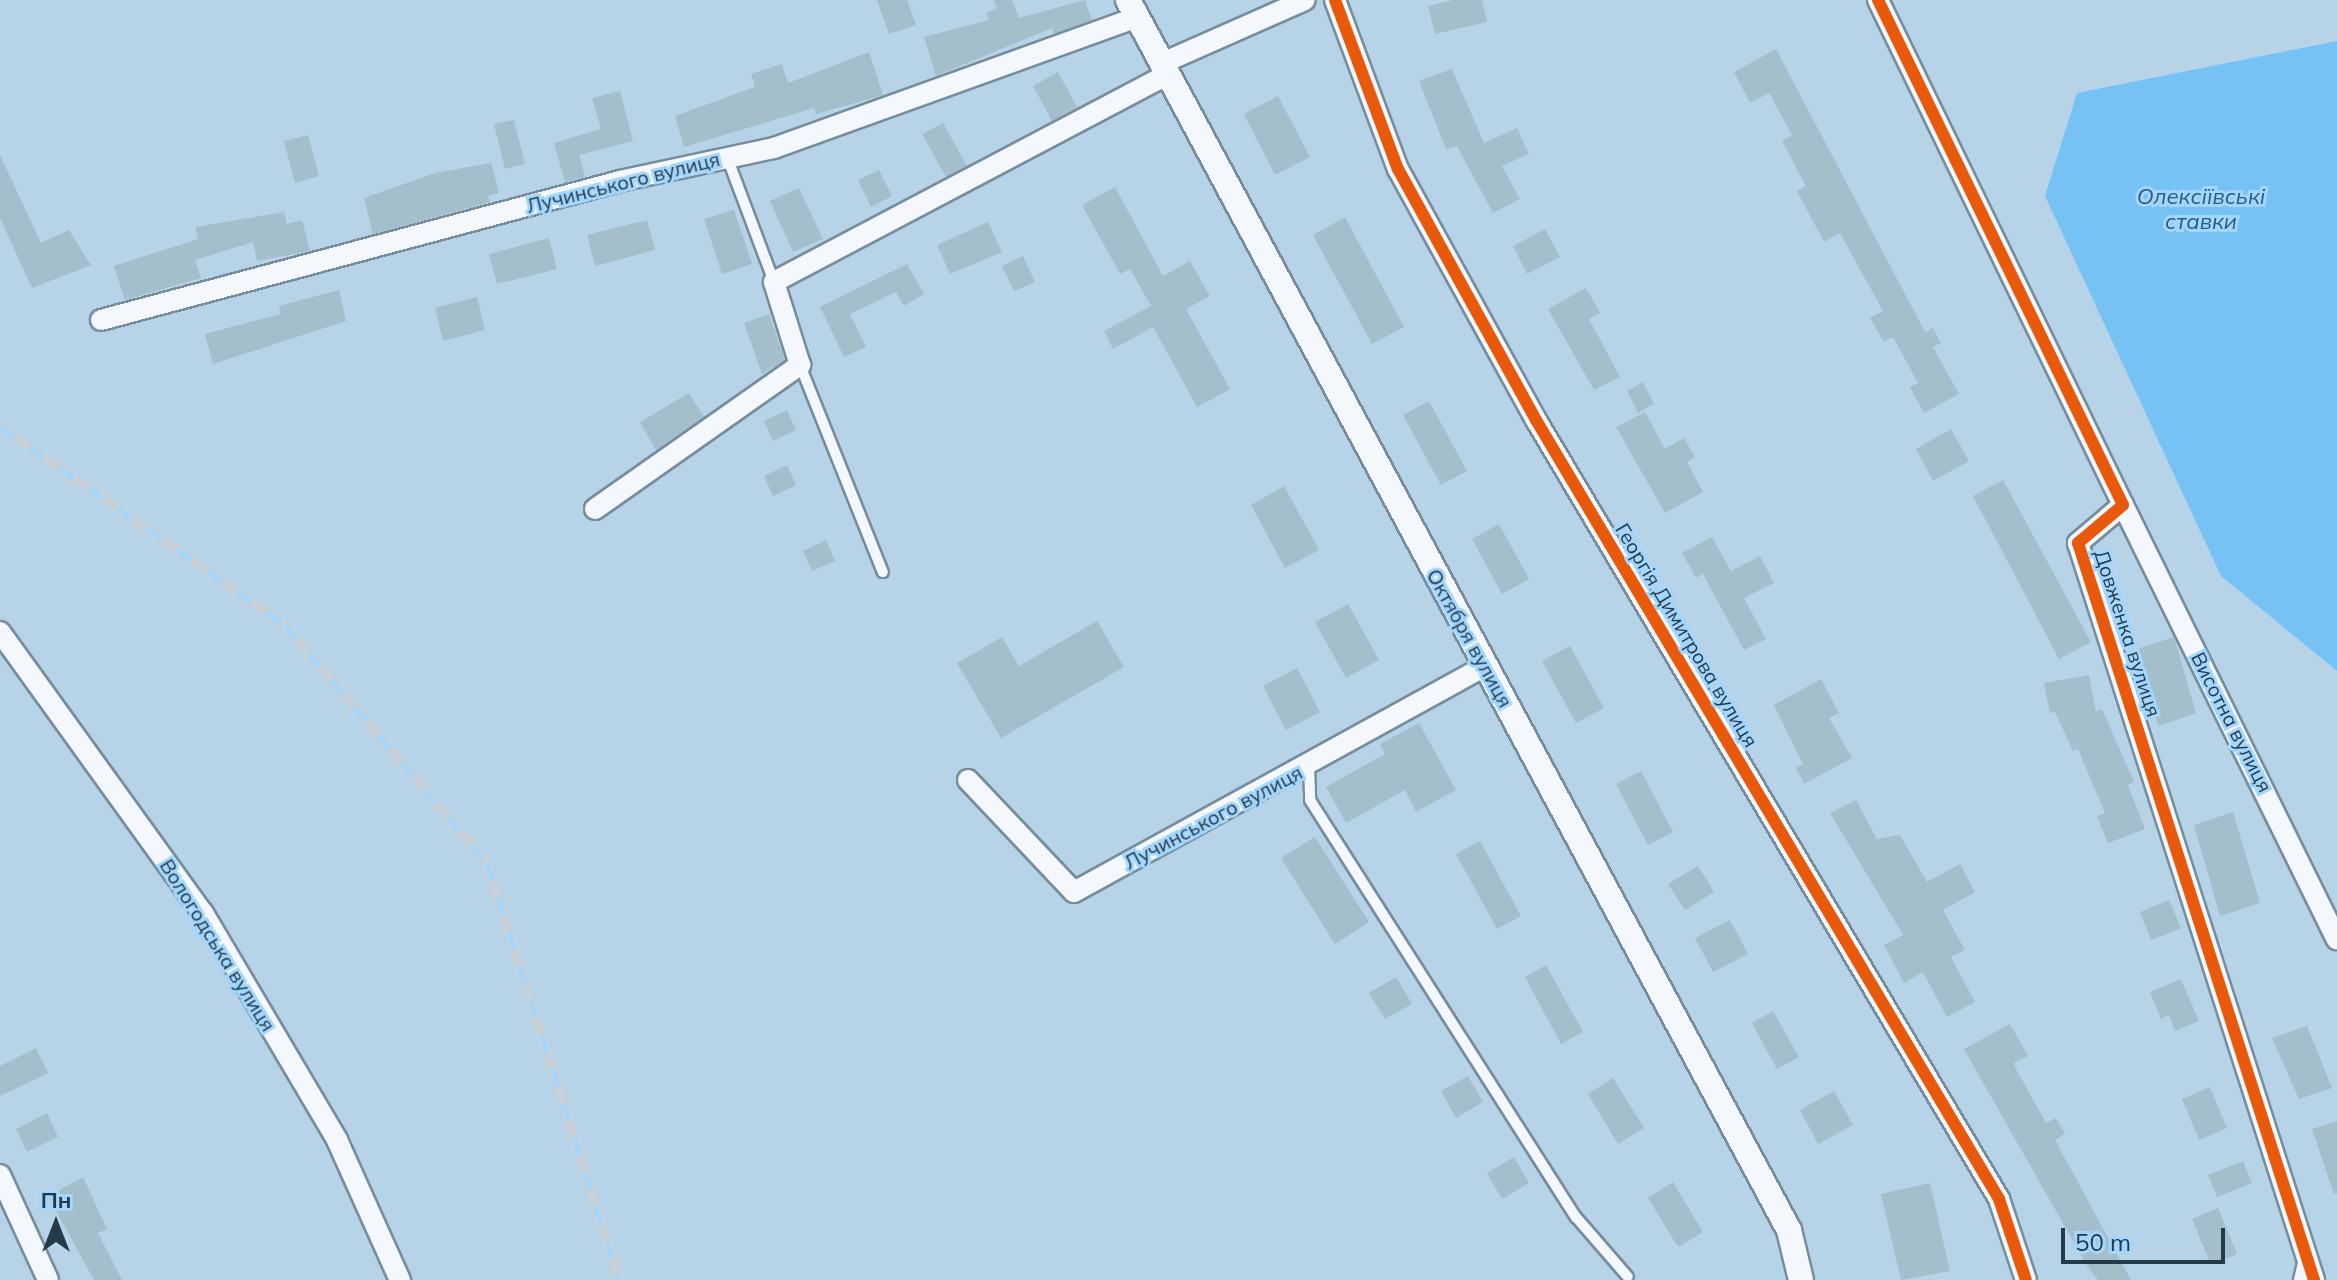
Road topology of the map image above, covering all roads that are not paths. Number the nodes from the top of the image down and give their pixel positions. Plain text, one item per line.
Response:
1 (1305, 0) edge
2 (1335, 0) edge
3 (1878, 0) edge
4 (1132, 9) edge
5 (1162, 70) junction
6 (727, 157) junction
7 (774, 282) junction
8 (101, 320) dead end
9 (800, 365) junction
10 (2123, 505) junction
11 (595, 509) dead end
12 (883, 572) dead end
13 (0, 632) edge
14 (1485, 666) junction
15 (1309, 765) junction
16 (968, 780) dead end
17 (2337, 939) edge
18 (0, 1175) edge
19 (2305, 1254) junction
20 (1628, 1277) dead end
21 (48, 1280) edge
22 (400, 1280) edge
23 (1801, 1280) edge
24 (2026, 1280) edge
25 (2299, 1280) edge
26 (2314, 1280) edge

1 - 5 street
2 - 24 street, Георгія Димитрова вулиця
3 - 10 street
4 - 5 street, Октября вулиця
4 - 6 street, Лучинського вулиця
5 - 7 street
5 - 14 street, Октября вулиця
6 - 7 lane
6 - 8 street, Лучинського вулиця
7 - 9 street
9 - 11 street
9 - 12 lane
10 - 17 street, Висотна вулиця
10 - 19 street, Довженка вулиця
13 - 22 street, Вологодська вулиця
14 - 15 street, Лучинського вулиця
14 - 23 street, Октября вулиця
15 - 16 street, Лучинського вулиця
15 - 20 lane
18 - 21 street
19 - 25 lane
19 - 26 street, Довженка вулиця

